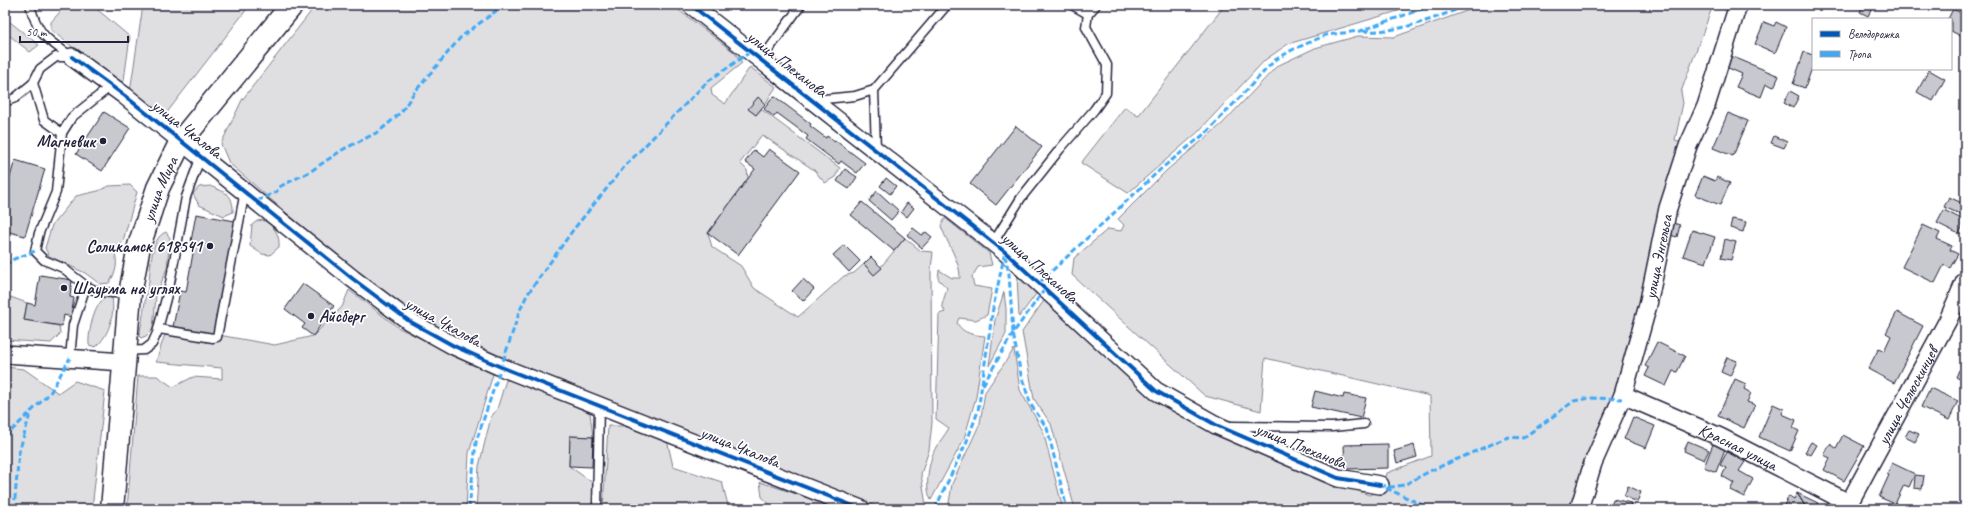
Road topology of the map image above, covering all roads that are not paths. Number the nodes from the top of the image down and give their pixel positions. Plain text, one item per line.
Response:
1 (30, 5) edge
2 (292, 5) edge
3 (691, 5) edge
4 (801, 5) edge
5 (947, 5) edge
6 (1072, 5) edge
7 (1096, 5) edge
8 (1738, 5) edge
9 (1088, 14) junction
10 (72, 57) junction
11 (761, 60) junction
12 (33, 84) junction
13 (111, 86) junction
14 (874, 90) junction
15 (811, 100) junction
16 (5, 102) edge
17 (62, 133) junction
18 (181, 141) junction
19 (876, 151) junction
20 (201, 156) junction
21 (245, 191) junction
22 (993, 243) junction
23 (1965, 281) edge
24 (86, 286) junction
25 (130, 294) junction
26 (159, 329) junction
27 (5, 354) edge
28 (124, 357) junction
29 (70, 358) junction
30 (1623, 396) junction
31 (599, 406) junction
32 (1364, 424) dead end
33 (1216, 425) junction
34 (1380, 485) dead end
35 (1848, 506) edge
36 (112, 509) edge
37 (597, 509) edge
38 (861, 509) edge
39 (1579, 509) edge

1 - 10 lane
2 - 18 highway, улица Мира
3 - 11 street, улица Плеханова
4 - 11 lane
5 - 14 lane
6 - 9 lane
7 - 9 lane
8 - 30 street, улица Энгельса
9 - 22 lane
10 - 12 lane
10 - 13 street, улица Чкалова
11 - 15 street, улица Плеханова
12 - 16 lane
12 - 17 lane
13 - 17 lane
13 - 18 street, улица Чкалова
14 - 15 lane
14 - 19 lane
15 - 19 street, улица Плеханова
17 - 24 lane
18 - 20 street, улица Чкалова
18 - 25 highway, улица Мира
19 - 22 street, улица Плеханова
20 - 21 street, улица Чкалова
20 - 26 lane
21 - 26 lane
21 - 31 street, улица Чкалова
22 - 33 street, улица Плеханова
23 - 35 street, улица Челюскинцев
24 - 25 lane
24 - 29 lane
25 - 28 highway, улица Мира
26 - 28 lane
27 - 29 street
28 - 29 street
28 - 36 highway, улица Мира
30 - 35 street, Красная улица
30 - 39 street, улица Энгельса
31 - 37 lane
31 - 38 street, улица Чкалова
32 - 33 lane
33 - 34 street, улица Плеханова

